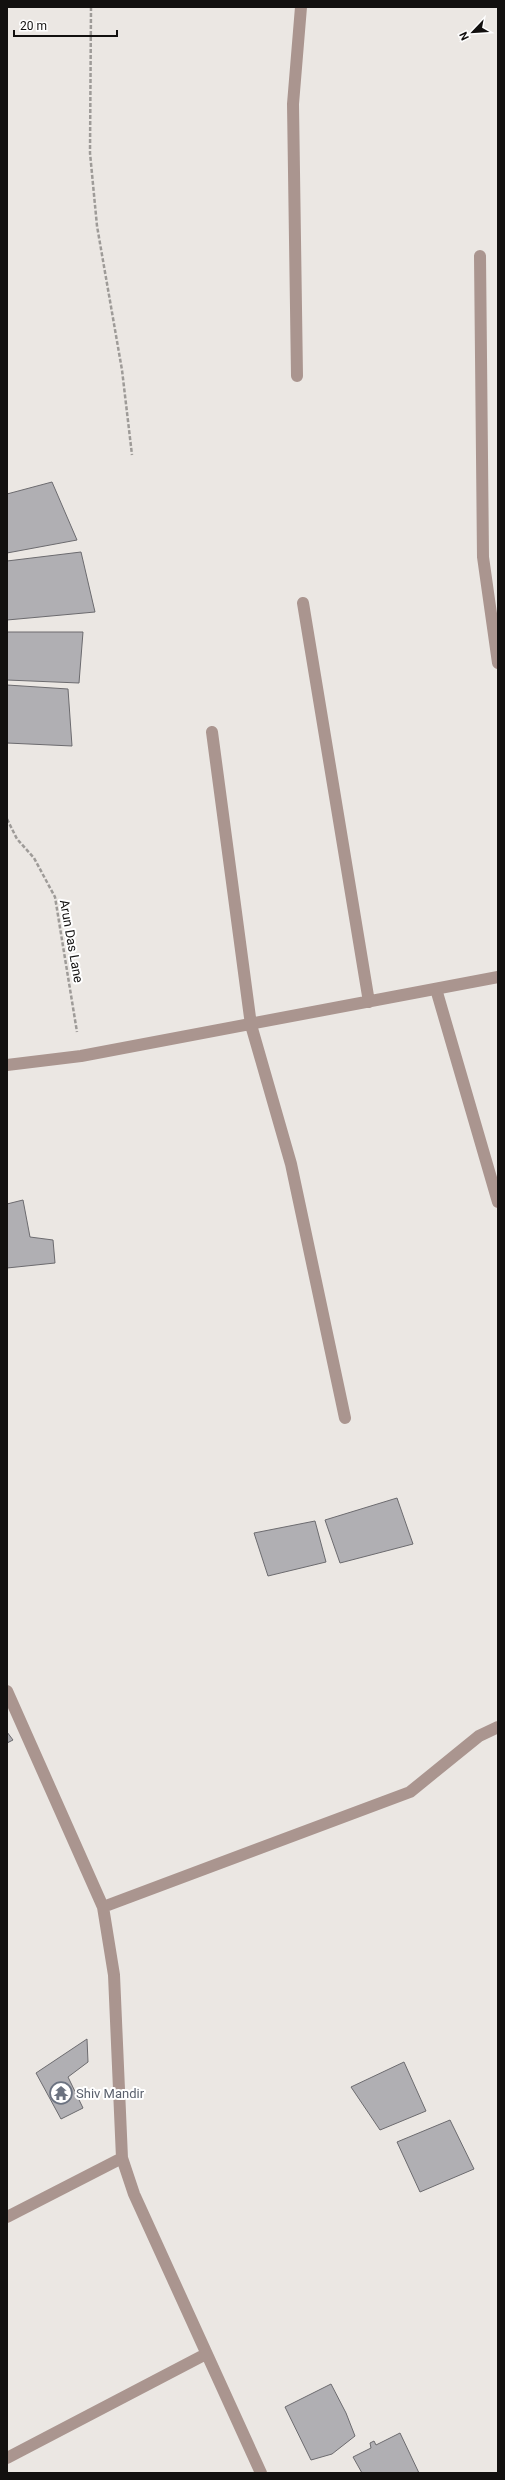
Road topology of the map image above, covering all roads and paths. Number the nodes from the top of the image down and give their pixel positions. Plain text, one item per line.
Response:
1 (91, 7) edge
2 (301, 7) edge
3 (480, 256) dead end
4 (297, 376) dead end
5 (132, 455) dead end
6 (303, 603) dead end
7 (498, 662) edge
8 (212, 732) dead end
9 (7, 819) edge
10 (498, 977) edge
11 (436, 989) junction
12 (369, 1002) junction
13 (251, 1025) junction
14 (81, 1056) junction
15 (7, 1064) edge
16 (498, 1202) edge
17 (345, 1418) dead end
18 (7, 1691) edge
19 (498, 1727) edge
20 (103, 1907) junction
21 (122, 2158) junction
22 (7, 2217) edge
23 (206, 2354) junction
24 (7, 2458) edge
25 (261, 2473) edge

1 - 5 path
2 - 4 street
3 - 7 street
6 - 12 street
8 - 13 street
9 - 14 path, Arun Das Lane
10 - 11 street
11 - 12 street
11 - 16 street
12 - 13 street
13 - 14 street
13 - 17 street
14 - 15 street
18 - 20 street
19 - 20 street
20 - 21 street
21 - 22 street
21 - 23 street
23 - 24 street
23 - 25 street

